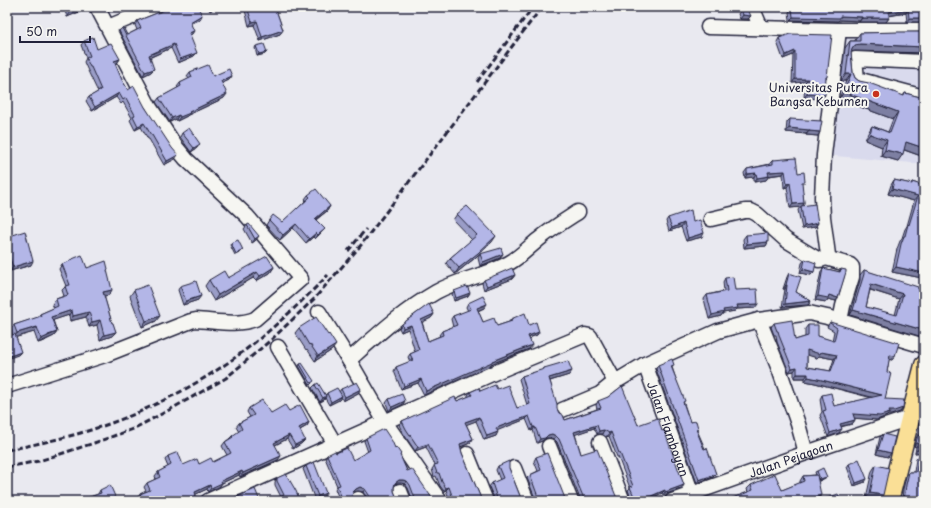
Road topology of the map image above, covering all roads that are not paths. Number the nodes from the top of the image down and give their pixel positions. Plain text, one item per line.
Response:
1 (97, 7) edge
2 (156, 7) edge
3 (752, 7) edge
4 (108, 27) junction
5 (708, 27) dead end
6 (761, 28) junction
7 (839, 30) junction
8 (924, 30) edge
9 (924, 62) edge
10 (924, 97) edge
11 (578, 212) dead end
12 (711, 219) dead end
13 (826, 258) junction
14 (319, 312) dead end
15 (759, 320) junction
16 (840, 321) junction
17 (924, 346) edge
18 (278, 347) dead end
19 (348, 360) junction
20 (645, 364) junction
21 (924, 365) edge
22 (615, 382) junction
23 (7, 386) edge
24 (562, 410) dead end
25 (917, 416) edge
26 (385, 422) junction
27 (600, 442) dead end
28 (335, 444) junction
29 (549, 446) dead end
30 (806, 453) junction
31 (467, 454) dead end
32 (514, 468) dead end
33 (692, 494) junction
34 (208, 501) edge
35 (440, 501) edge
36 (486, 501) edge
37 (526, 501) edge
38 (571, 501) edge
39 (623, 501) edge
40 (672, 501) edge
41 (889, 501) edge

1 - 4 street
2 - 4 street
3 - 6 street
4 - 23 street
5 - 6 street
6 - 7 street
7 - 8 street
7 - 13 street
9 - 10 street
11 - 19 street
12 - 13 street
13 - 16 street
14 - 19 street
15 - 16 street
15 - 20 street
15 - 30 street
16 - 17 street
18 - 28 street
19 - 26 street
20 - 22 street
20 - 33 street, Jalan Flamboyan
21 - 25 main road
22 - 24 street
22 - 26 street
25 - 30 street, Jalan Pejagoan
25 - 41 main road
26 - 28 street
26 - 35 street
27 - 39 street
28 - 34 street
29 - 38 street
30 - 33 street, Jalan Pejagoan
31 - 36 street
32 - 37 street
33 - 40 street, Jalan Pejagoan

